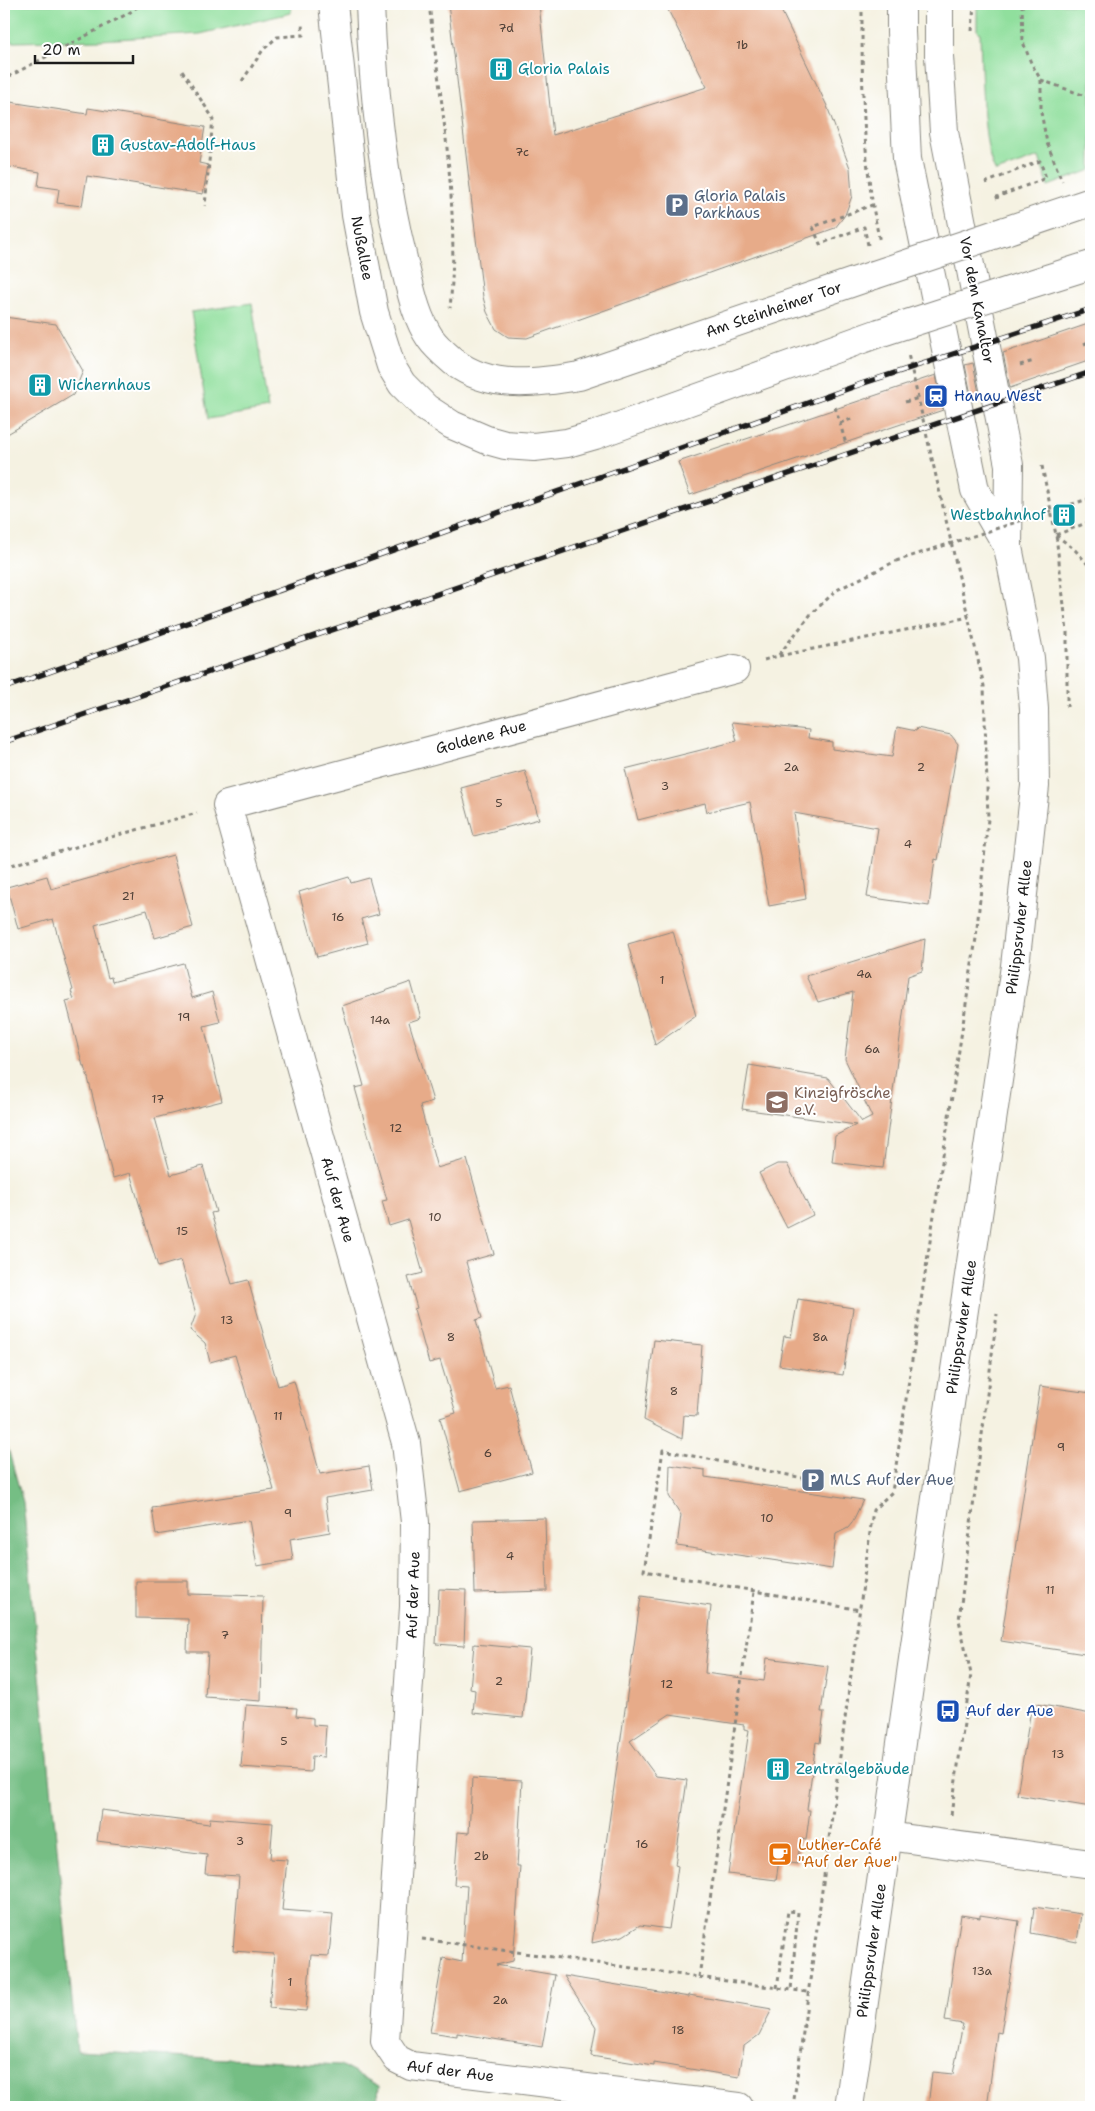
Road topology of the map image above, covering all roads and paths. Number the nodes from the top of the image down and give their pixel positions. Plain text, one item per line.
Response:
1 (141, 4) edge
2 (333, 4) edge
3 (370, 4) edge
4 (428, 4) edge
5 (862, 4) edge
6 (901, 4) edge
7 (939, 4) edge
8 (1022, 4) edge
9 (302, 19) dead end
10 (182, 71) dead end
11 (8, 77) dead end
12 (1041, 80) junction
13 (242, 81) dead end
14 (1091, 98) edge
15 (982, 184) dead end
16 (1065, 188) dead end
17 (1007, 193) dead end
18 (1091, 202) edge
19 (872, 205) junction
20 (204, 206) dead end
21 (882, 249) dead end
22 (872, 264) junction
23 (1091, 265) edge
24 (450, 314) dead end
25 (1090, 321) dead end
26 (1091, 326) edge
27 (1091, 341) edge
28 (1084, 344) dead end
29 (907, 351) dead end
30 (1034, 361) dead end
31 (1019, 366) dead end
32 (919, 398) junction
33 (905, 402) dead end
34 (835, 407) dead end
35 (854, 418) dead end
36 (840, 423) junction
37 (846, 444) dead end
38 (1091, 498) edge
39 (1091, 522) edge
40 (1008, 547) junction
41 (1091, 568) edge
42 (969, 617) junction
43 (778, 656) junction
44 (734, 669) joint
45 (227, 804) junction
46 (4, 867) edge
47 (813, 1480) dead end
48 (754, 1592) junction
49 (860, 1610) junction
50 (888, 1836) junction
51 (1091, 1864) edge
52 (391, 1935) junction
53 (698, 1977) junction
54 (777, 1988) junction
55 (791, 1990) junction
56 (807, 1992) junction
57 (739, 2107) edge
58 (793, 2107) edge
59 (849, 2107) edge

1 - 11 path
2 - 23 main road, Nußallee, bridge
3 - 22 main road, Am Steinheimer Tor
4 - 24 path
5 - 19 path
6 - 40 main road
7 - 40 main road, Vor dem Kanaltor
8 - 12 path
9 - 13 path
10 - 20 path
12 - 14 path
12 - 16 path
15 - 17 path
18 - 22 main road, Am Steinheimer Tor, bridge
19 - 21 path
19 - 22 path
25 - 26 path
27 - 28 path
29 - 32 path
30 - 31 path
32 - 33 path
32 - 42 path
34 - 36 path
35 - 36 path
36 - 37 path
38 - 43 path, bridge
39 - 41 path
40 - 50 main road, Philippsruher Allee
42 - 43 path
42 - 49 path
43 - 44 path
44 - 45 main road, Goldene Aue
45 - 46 path
45 - 52 main road, Auf der Aue
47 - 48 path
48 - 49 path
48 - 53 path
49 - 56 path
50 - 51 main road
50 - 59 main road, Philippsruher Allee
52 - 53 path
52 - 57 main road, Auf der Aue
53 - 54 path
54 - 55 path
54 - 55 path
55 - 56 path
56 - 58 path

